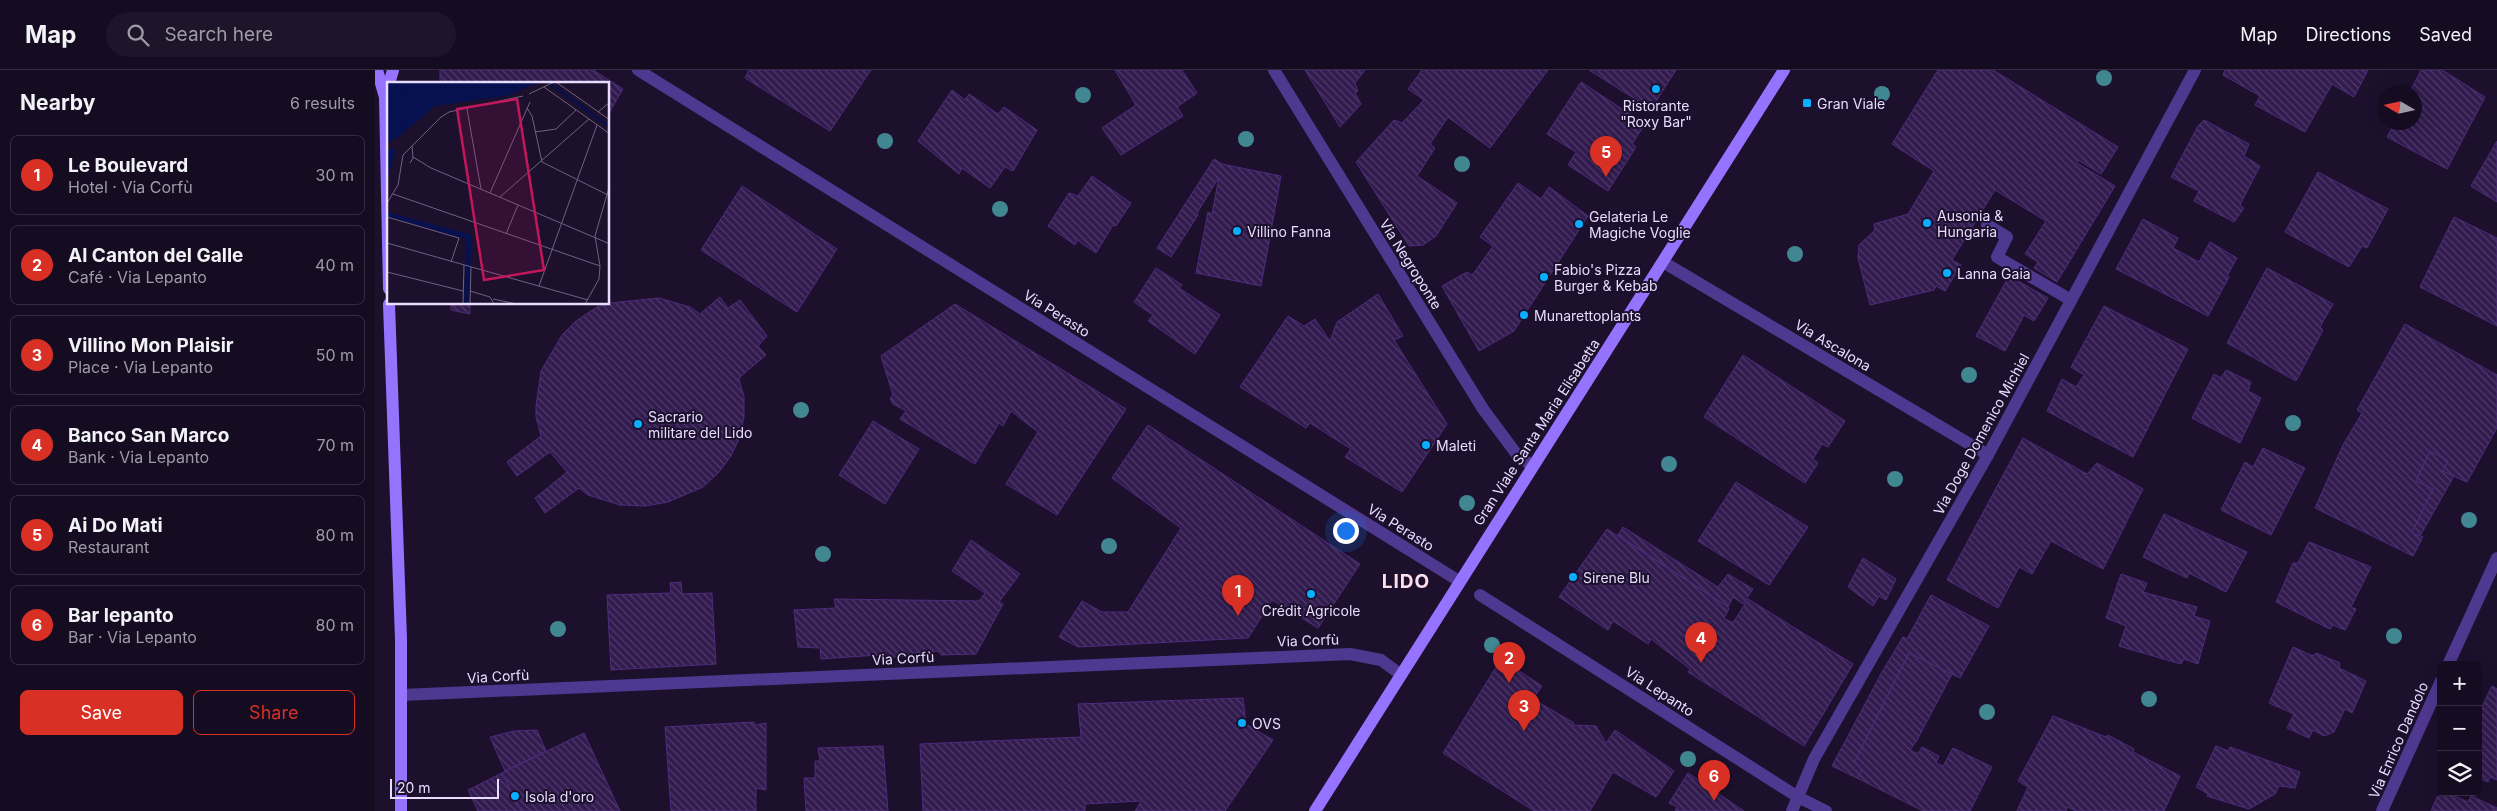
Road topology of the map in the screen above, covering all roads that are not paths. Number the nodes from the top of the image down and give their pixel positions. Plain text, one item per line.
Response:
1 (377, 70) edge
2 (638, 70) edge
3 (1274, 70) edge
4 (1783, 70) edge
5 (2195, 70) edge
6 (387, 90) edge
7 (385, 97) junction
8 (387, 193) edge
9 (1987, 225) dead end
10 (1663, 262) junction
11 (2071, 300) junction
12 (389, 305) edge
13 (1988, 454) junction
14 (1533, 466) junction
15 (2497, 558) edge
16 (1459, 581) junction
17 (1480, 594) dead end
18 (2450, 661) edge
19 (1400, 674) junction
20 (2437, 690) edge
21 (401, 695) junction
22 (1798, 797) junction
23 (401, 811) edge
24 (1315, 811) edge
25 (1792, 811) edge
26 (1826, 811) edge
27 (2382, 811) edge

1 - 7 street
2 - 16 street, Via Perasto
3 - 14 street, Via Negroponte
4 - 10 street, Gran Viale Santa Maria Elisabetta
5 - 11 street, Via Doge Domenico Michiel
6 - 7 street
7 - 8 street
9 - 11 street
10 - 13 street, Via Ascalona
10 - 14 street, Gran Viale Santa Maria Elisabetta
11 - 13 street, Via Doge Domenico Michiel
12 - 21 street
13 - 22 street, Via Doge Domenico Michiel
14 - 16 street, Gran Viale Santa Maria Elisabetta
15 - 18 street
16 - 19 street, Gran Viale Santa Maria Elisabetta
17 - 22 street, Via Lepanto
19 - 21 street, Via Corfù
19 - 24 street, Gran Viale Santa Maria Elisabetta
20 - 27 street, Via Enrico Dandolo
21 - 23 street
22 - 25 street, Via Doge Domenico Michiel
22 - 26 street, Via Lepanto

